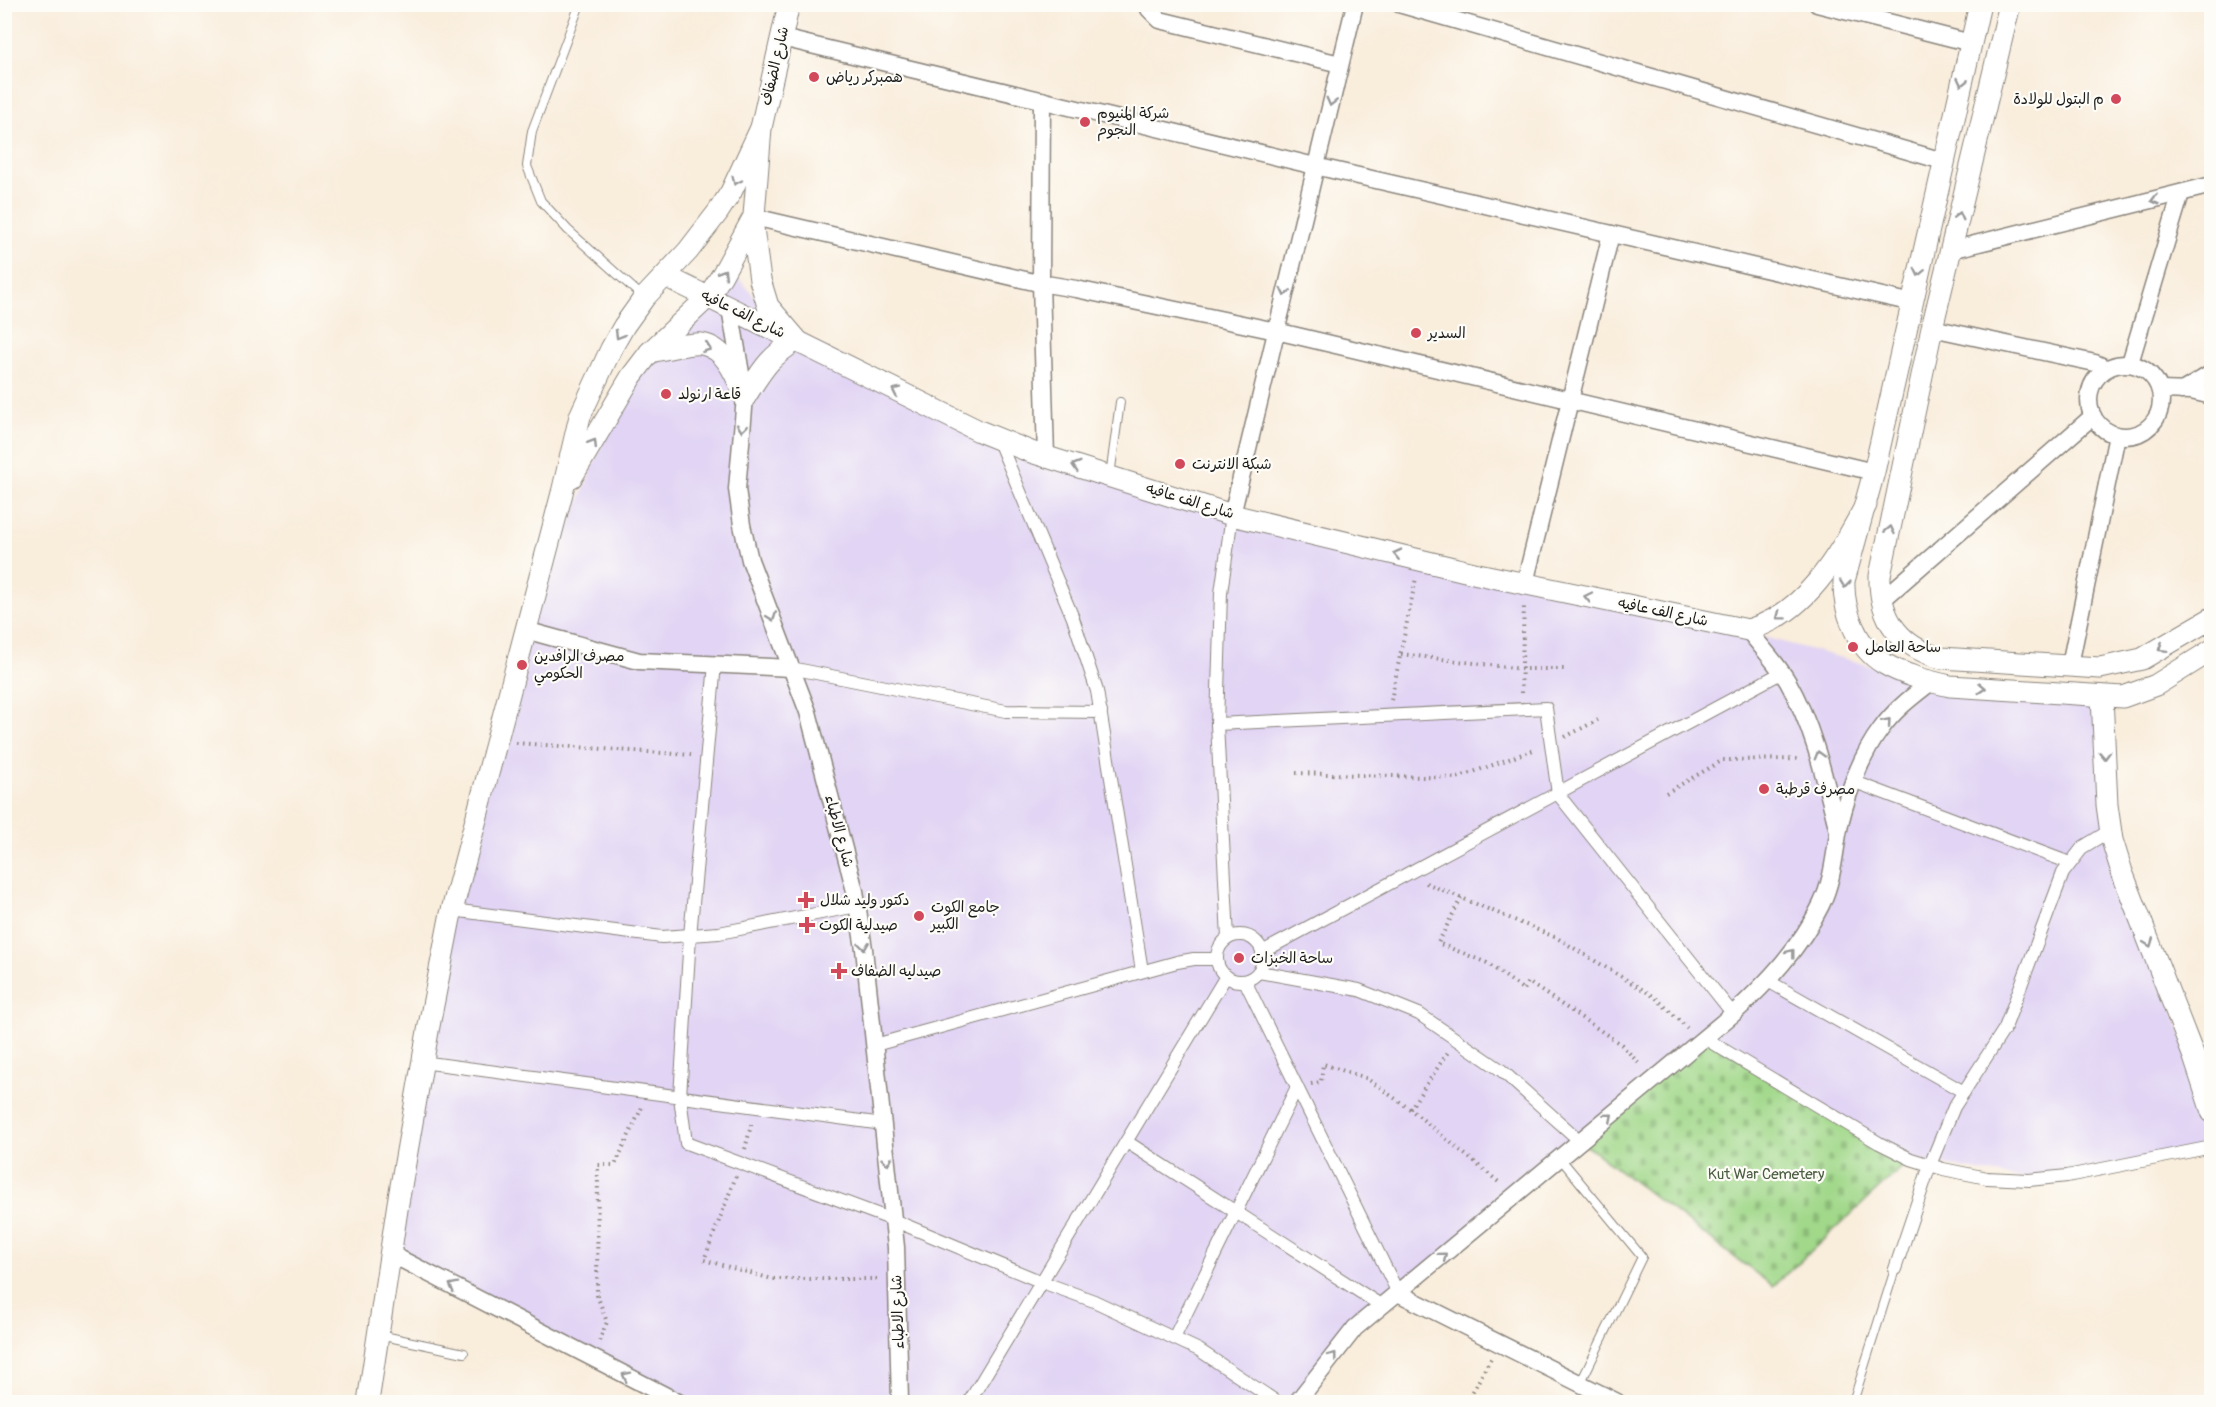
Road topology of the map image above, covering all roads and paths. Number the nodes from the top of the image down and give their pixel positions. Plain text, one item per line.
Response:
1 (580, 4) edge
2 (789, 4) edge
3 (1147, 4) edge
4 (1354, 4) edge
5 (1399, 4) edge
6 (1817, 4) edge
7 (1980, 4) edge
8 (2010, 4) edge
9 (782, 38) junction
10 (1971, 43) junction
11 (1340, 64) junction
12 (1042, 100) junction
13 (761, 128) junction
14 (1943, 161) junction
15 (1315, 166) junction
16 (2211, 185) edge
17 (2181, 193) junction
18 (754, 217) junction
19 (1611, 234) junction
20 (1951, 250) junction
21 (665, 276) junction
22 (1041, 283) junction
23 (708, 297) junction
24 (644, 298) junction
25 (1912, 303) junction
26 (730, 308) junction
27 (1932, 328) junction
28 (1276, 331) junction
29 (797, 340) junction
30 (650, 352) junction
31 (2130, 363) junction
32 (2106, 368) junction
33 (2211, 373) edge
34 (2160, 390) junction
35 (2182, 391) junction
36 (2211, 396) edge
37 (745, 397) junction
38 (1570, 400) junction
39 (1120, 402) dead end
40 (2093, 416) junction
41 (2117, 435) junction
42 (998, 439) junction
43 (1046, 457) junction
44 (1874, 472) junction
45 (1110, 477) junction
46 (562, 493) junction
47 (1866, 505) junction
48 (1232, 515) junction
49 (1420, 560) junction
50 (1525, 583) junction
51 (1881, 601) junction
52 (2211, 618) edge
53 (525, 630) junction
54 (1748, 630) junction
55 (2211, 650) edge
56 (1401, 654) junction
57 (715, 664) junction
58 (2070, 665) junction
59 (791, 668) junction
60 (1522, 669) junction
61 (1565, 669) dead end
62 (1781, 673) junction
63 (1931, 682) junction
64 (2102, 696) junction
65 (1521, 709) junction
66 (1101, 712) junction
67 (1388, 716) junction
68 (1598, 720) dead end
69 (1217, 724) junction
70 (495, 742) junction
71 (1551, 744) junction
72 (706, 756) junction
73 (1820, 759) junction
74 (1296, 773) dead end
75 (1855, 782) junction
76 (1665, 793) dead end
77 (1558, 794) junction
78 (2110, 830) junction
79 (1839, 832) junction
80 (2070, 863) junction
81 (1414, 871) junction
82 (1461, 898) junction
83 (857, 906) junction
84 (452, 910) junction
85 (690, 936) junction
86 (1228, 938) junction
87 (1262, 952) junction
88 (1217, 959) junction
89 (1142, 972) junction
90 (1259, 972) junction
91 (1226, 976) junction
92 (1245, 981) junction
93 (1768, 981) junction
94 (1733, 1014) junction
95 (1456, 1039) junction
96 (1702, 1040) junction
97 (875, 1045) junction
98 (422, 1062) junction
99 (1654, 1080) junction
100 (1297, 1087) junction
101 (649, 1092) junction
102 (1964, 1092) junction
103 (680, 1097) junction
104 (756, 1107) junction
105 (1410, 1110) junction
106 (2211, 1112) edge
107 (883, 1124) junction
108 (1580, 1141) junction
109 (1126, 1142) junction
110 (2211, 1147) edge
111 (1560, 1158) junction
112 (741, 1163) junction
113 (1930, 1165) junction
114 (1515, 1196) junction
115 (1236, 1212) junction
116 (893, 1220) junction
117 (391, 1254) junction
118 (1895, 1269) joint
119 (897, 1280) junction
120 (1042, 1282) junction
121 (1398, 1293) junction
122 (1382, 1306) junction
123 (379, 1335) junction
124 (1174, 1338) junction
125 (1498, 1344) junction
126 (464, 1353) dead end
127 (592, 1358) junction
128 (1579, 1385) junction
129 (368, 1402) edge
130 (678, 1402) edge
131 (900, 1402) edge
132 (969, 1402) edge
133 (1277, 1402) edge
134 (1297, 1402) edge
135 (1467, 1402) edge
136 (1617, 1402) edge
137 (1852, 1402) edge

1 - 24 lane
2 - 9 street, شارع الضفاف
3 - 11 street
4 - 11 street
5 - 14 street
6 - 10 street
7 - 10 street
20 -> 8 street
9 - 12 street
9 - 13 street, شارع الضفاف
10 -> 14 street
11 -> 15 street
12 - 15 street
12 - 22 street
13 - 18 street
13 -> 21 street
14 -> 25 street
15 - 19 street
15 -> 28 street
16 - 17 street
17 -> 20 street
17 - 31 street
18 - 22 street
23 -> 18 street
18 - 29 street
19 - 25 street
19 - 38 street
20 - 27 street
21 - 23 street, شارع الف عافيه
21 - 24 street
22 - 28 street
22 - 43 street
23 - 26 street, شارع الف عافيه
23 - 30 street
24 -> 46 street
25 - 44 street
26 - 29 street, شارع الف عافيه
26 - 37 street, شارع الاطباء
27 - 32 street
51 -> 27 street
28 - 38 street
28 - 48 street
29 - 37 street
42 -> 29 street, شارع الف عافيه
30 -> 37 street
46 -> 30 street
31 - 32 street
31 - 34 street
32 - 40 street
33 - 35 street
34 - 35 street
34 - 41 street
35 - 36 street
37 -> 59 street, شارع الاطباء
38 - 44 street
38 - 50 street
39 - 45 lane
40 - 41 street
40 - 51 street
41 - 58 street
42 - 43 street, شارع الف عافيه
42 - 66 street
45 -> 43 street, شارع الف عافيه
44 - 47 street
45 - 48 street, شارع الف عافيه
46 - 53 street
47 -> 54 street
47 -> 63 street
49 -> 48 street, شارع الف عافيه
48 - 69 street
49 - 50 street, شارع الف عافيه
49 - 56 path
54 -> 50 street, شارع الف عافيه
50 - 60 path
51 - 58 street
52 -> 58 street
53 - 57 street
53 - 70 street
54 - 62 street
55 - 64 street
56 - 60 path
56 - 67 path
57 - 59 street
57 - 72 street
59 - 66 street
59 - 83 street, شارع الاطباء
60 - 61 path
60 - 65 path
73 -> 62 street
62 - 77 street
63 -> 64 street
75 -> 63 street
64 -> 78 street
65 - 67 street
65 - 71 street
66 - 89 street
67 - 69 street
68 - 71 path
69 - 86 street
70 - 72 path
70 - 84 street
71 - 74 path
71 - 77 street
72 - 85 street
73 - 76 path
73 - 79 street
75 - 79 street
75 - 80 street
77 - 81 street
77 - 94 street
78 - 80 street
78 -> 106 street
93 -> 79 street
80 - 102 street
81 - 82 path
81 - 87 street
82 - 96 path
82 - 99 path
83 - 85 street
83 -> 97 street, شارع الاطباء
84 - 85 street
84 - 98 street
85 - 103 street
86 - 87 street
86 - 88 street
87 - 90 street
88 - 89 street
88 - 91 street
89 - 97 street
90 - 92 street
90 - 95 street
91 - 92 street
91 - 109 street
92 - 100 street
93 - 94 street
93 - 102 street
94 - 96 street
95 - 105 path
95 - 108 street
96 - 99 street
96 - 113 street
97 - 107 street, شارع الاطباء
98 - 101 street
98 - 117 street
108 -> 99 street
100 - 105 path
100 - 115 street
100 - 121 street
101 - 103 street
101 - 127 path
102 - 113 street
103 - 104 street
103 - 112 street
104 - 107 street
104 - 112 path
105 - 114 path
107 -> 116 street, شارع الاطباء
108 - 111 street
109 - 115 street
109 - 120 street
110 - 113 street
111 - 114 street
111 - 128 lane
112 - 116 street
112 - 119 path
113 - 118 street
121 -> 114 street
115 - 122 street
115 - 124 street
116 - 119 street, شارع الاطباء
116 - 120 street
117 - 123 street
127 -> 117 street
118 - 137 lane
119 - 131 street, شارع الاطباء
120 - 124 street
120 - 132 street
121 - 122 street
121 - 125 street
134 -> 122 street
123 - 126 lane
123 - 129 street
124 - 133 street
125 - 128 street
125 - 135 path
130 -> 127 street
128 - 136 street

